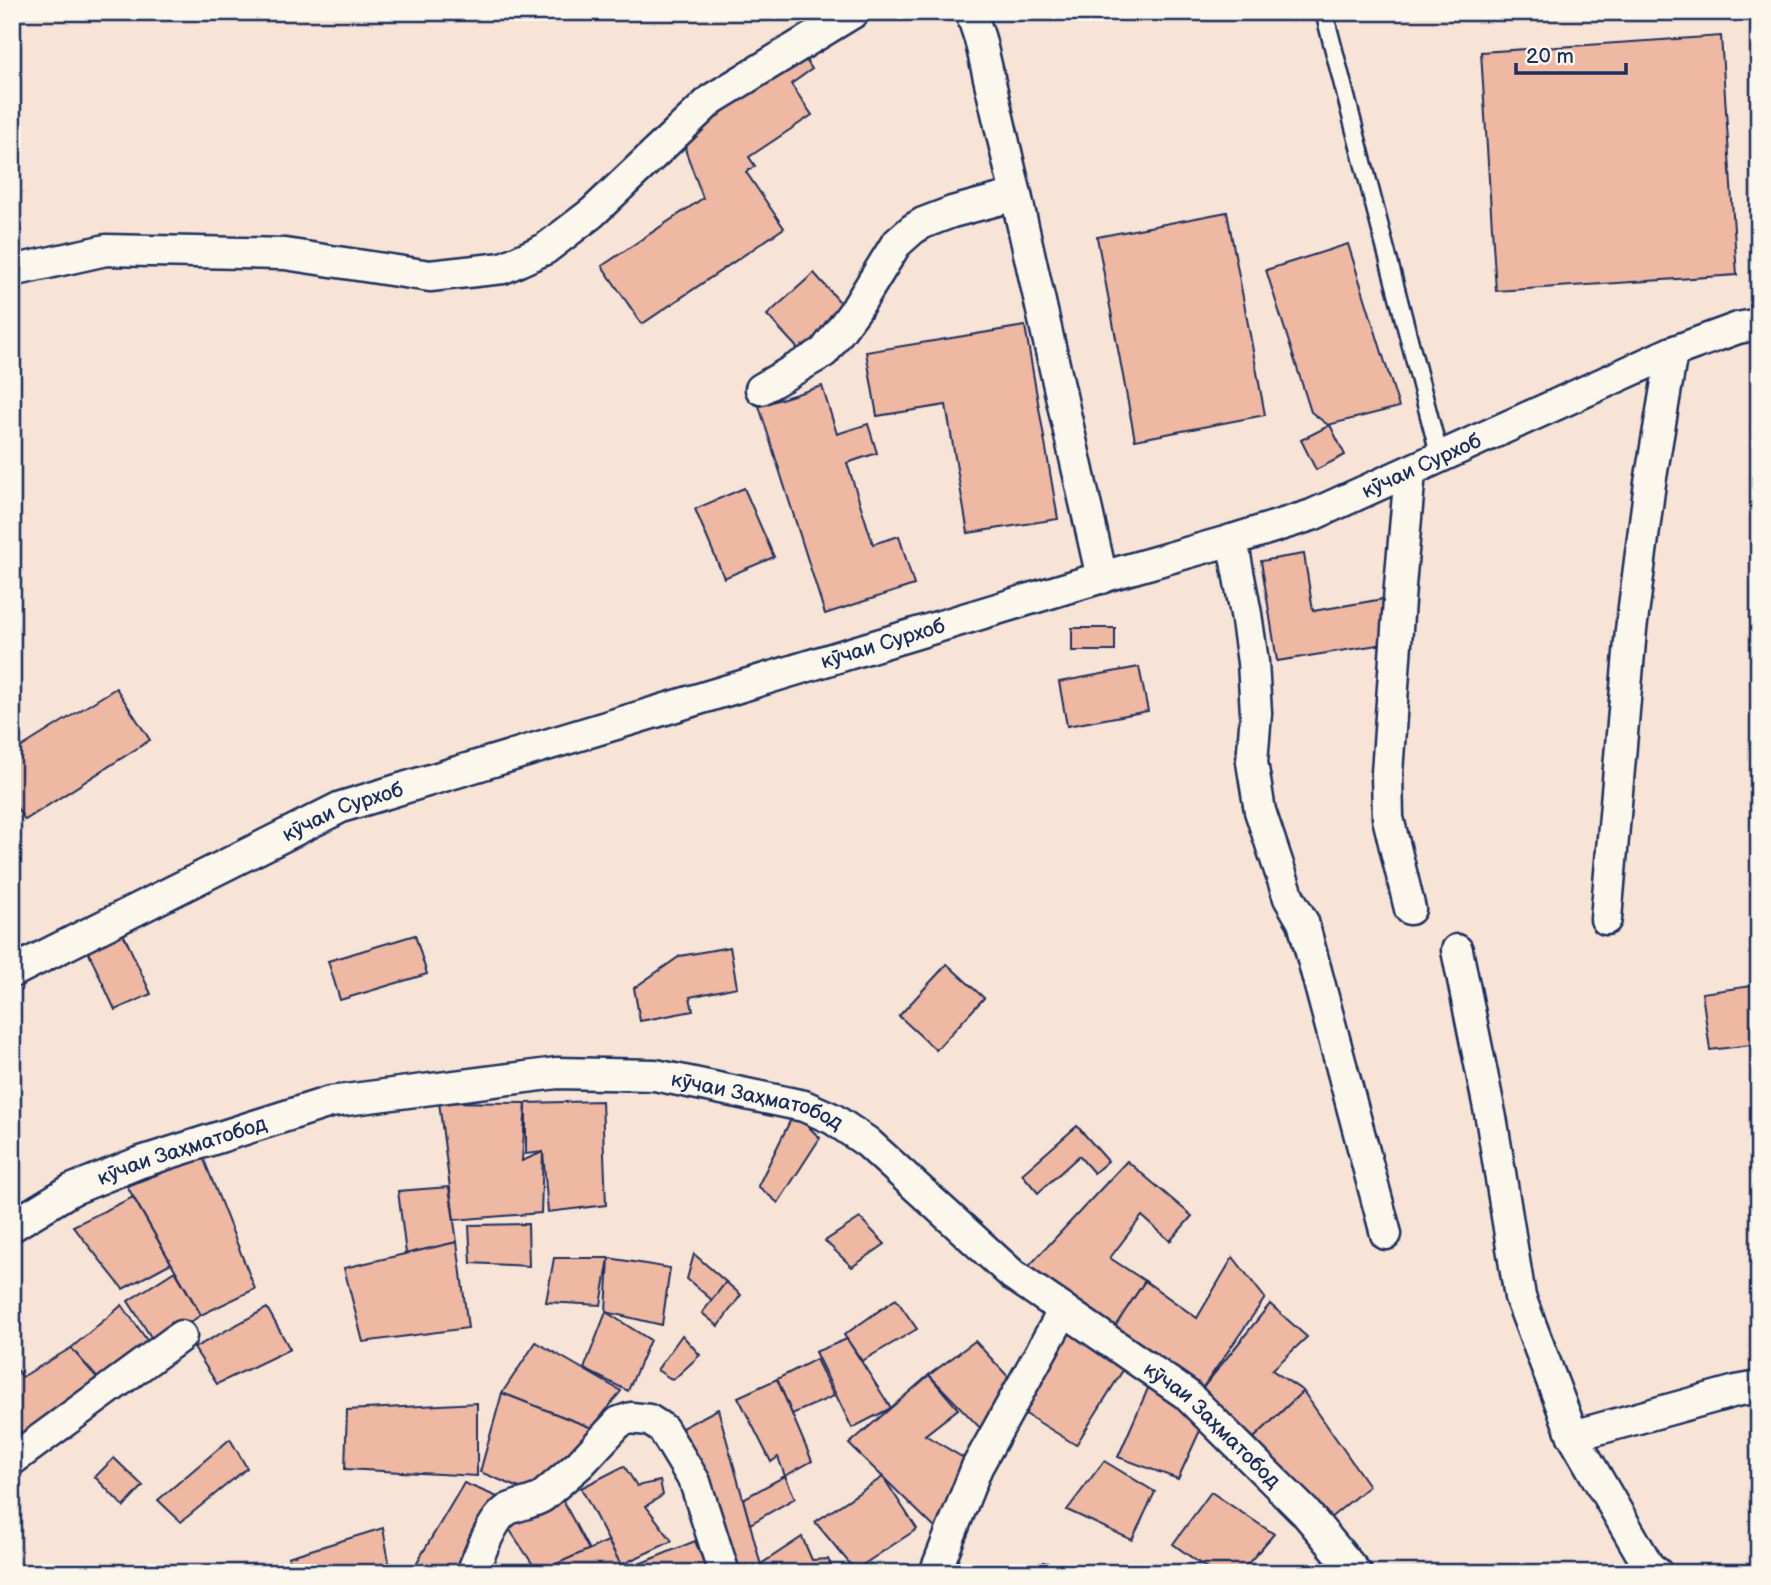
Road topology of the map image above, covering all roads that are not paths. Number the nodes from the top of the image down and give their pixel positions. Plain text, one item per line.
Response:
1 (854, 12) edge
2 (971, 12) edge
3 (1324, 12) edge
4 (1016, 195) junction
5 (12, 271) edge
6 (1759, 324) edge
7 (1672, 352) junction
8 (761, 388) dead end
9 (1440, 458) junction
10 (1410, 472) junction
11 (1232, 540) junction
12 (1102, 578) junction
13 (1410, 909) dead end
14 (1606, 919) dead end
15 (1457, 950) dead end
16 (12, 972) edge
17 (12, 1226) edge
18 (1386, 1234) dead end
19 (1064, 1310) junction
20 (181, 1336) dead end
21 (1759, 1387) edge
22 (1573, 1436) junction
23 (12, 1460) edge
24 (471, 1573) edge
25 (724, 1573) edge
26 (934, 1573) edge
27 (1356, 1573) edge
28 (1657, 1573) edge

1 - 5 street
2 - 4 street
3 - 9 lane
4 - 8 street
4 - 12 street
6 - 7 street, кӯчаи Сурхоб
7 - 9 street, кӯчаи Сурхоб
7 - 14 street
9 - 10 street, кӯчаи Сурхоб
10 - 11 street, кӯчаи Сурхоб
10 - 13 street
11 - 12 street, кӯчаи Сурхоб
11 - 18 street
12 - 16 street, кӯчаи Сурхоб
15 - 22 street
17 - 19 street, кӯчаи Заҳматобод
19 - 26 street
19 - 27 street, кӯчаи Заҳматобод
20 - 23 street
21 - 22 street
22 - 28 street
24 - 25 street

